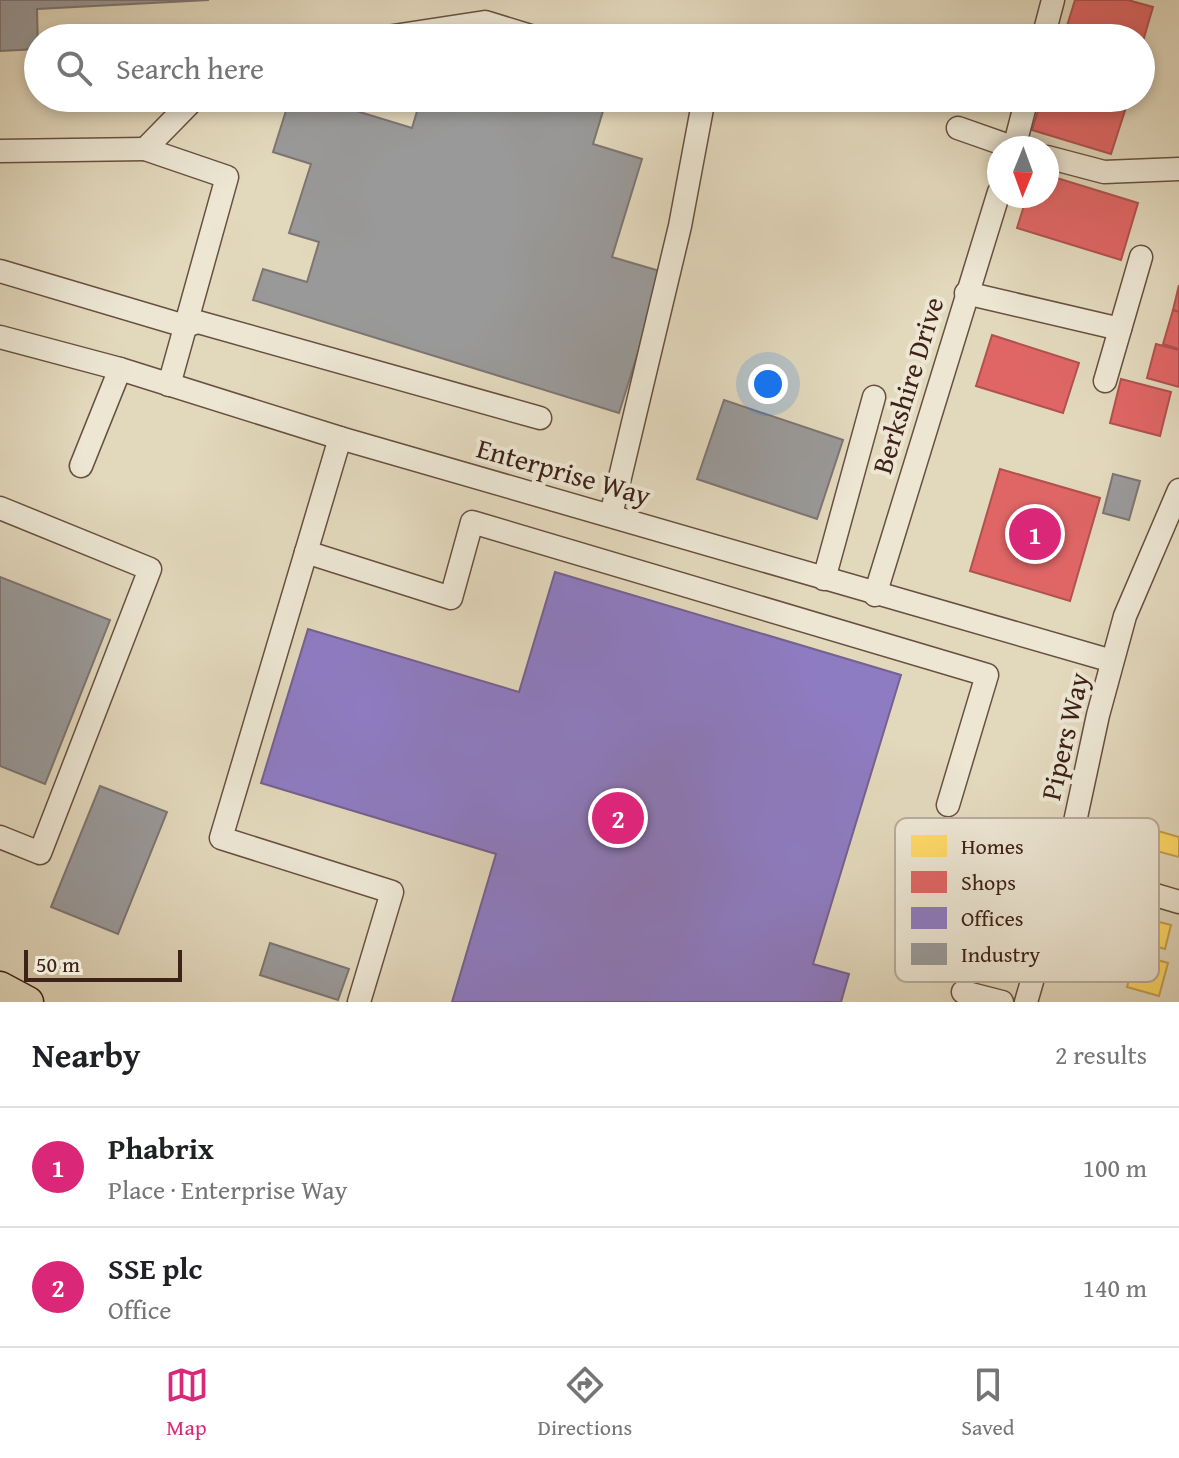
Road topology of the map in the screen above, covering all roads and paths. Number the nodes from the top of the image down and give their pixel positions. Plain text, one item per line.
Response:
1 (1053, 0) edge
2 (472, 24) edge
3 (492, 24) edge
4 (1047, 24) edge
5 (181, 112) edge
6 (701, 112) edge
7 (1023, 112) edge
8 (958, 128) dead end
9 (1017, 136) edge
10 (987, 138) edge
11 (145, 149) junction
12 (0, 151) edge
13 (1059, 160) edge
14 (1179, 169) edge
15 (994, 208) edge
16 (1141, 257) dead end
17 (0, 271) edge
18 (966, 293) junction
19 (185, 326) junction
20 (1120, 329) junction
21 (0, 337) edge
22 (120, 369) junction
23 (1105, 381) dead end
24 (169, 385) junction
25 (874, 397) dead end
26 (540, 418) dead end
27 (340, 438) junction
28 (81, 466) dead end
29 (1179, 490) edge
30 (0, 508) edge
31 (611, 515) junction
32 (306, 552) junction
33 (824, 579) junction
34 (875, 595) junction
35 (1112, 661) junction
36 (948, 805) dead end
37 (1076, 818) edge
38 (0, 837) edge
39 (1159, 896) edge
40 (1179, 902) edge
41 (1032, 982) edge
42 (0, 987) edge
43 (963, 992) dead end
44 (28, 1002) edge
45 (359, 1002) edge
46 (1002, 1002) edge
47 (1026, 1002) edge

1 - 4 street
2 - 3 street
5 - 11 street
6 - 31 street
7 - 9 street
8 - 10 street
11 - 12 street
11 - 19 street
13 - 14 street
15 - 18 street, Berkshire Drive
16 - 20 street
17 - 19 street
18 - 20 street
18 - 34 street, Berkshire Drive
19 - 24 street
19 - 26 street
20 - 23 street
21 - 22 street, Enterprise Way
22 - 24 street, Enterprise Way
22 - 28 street
24 - 27 street, Enterprise Way
25 - 33 street
27 - 31 street, Enterprise Way
27 - 32 street
29 - 35 street, Pipers Way
30 - 38 street
31 - 33 street, Enterprise Way
32 - 36 street
32 - 45 street
33 - 34 street, Enterprise Way
34 - 35 street, Enterprise Way
35 - 37 street, Pipers Way
39 - 40 street
41 - 47 street, Pipers Way
42 - 44 main road
43 - 46 street

